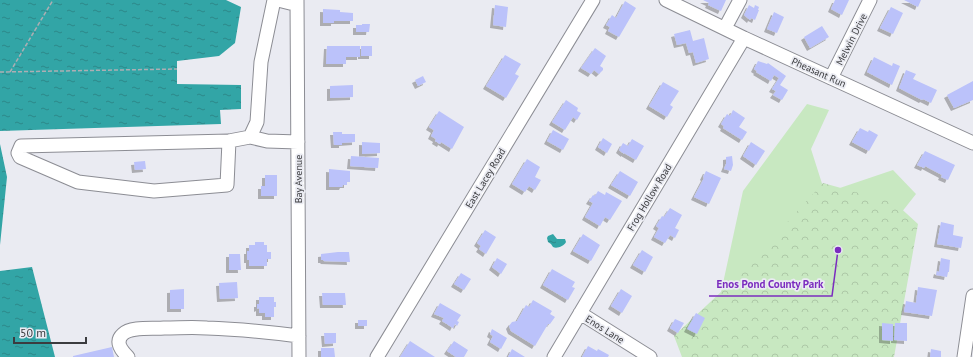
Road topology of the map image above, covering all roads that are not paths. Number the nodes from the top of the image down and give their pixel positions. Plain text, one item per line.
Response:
1 (274, 0) edge
2 (278, 0) edge
3 (592, 0) edge
4 (666, 0) edge
5 (740, 0) edge
6 (870, 0) edge
7 (297, 2) edge
8 (726, 28) junction
9 (744, 38) junction
10 (831, 78) junction
11 (250, 137) junction
12 (229, 141) junction
13 (298, 142) junction
14 (973, 142) edge
15 (973, 296) edge
16 (580, 313) junction
17 (299, 336) junction
18 (128, 357) edge
19 (299, 357) edge
20 (377, 357) edge
21 (554, 357) edge
22 (650, 357) edge
23 (964, 357) edge

1 - 11 street
2 - 7 street
3 - 20 street, East Lacey Road
4 - 8 street, Pheasant Run
5 - 8 street
6 - 10 street, Melwin Drive
7 - 13 street, Bay Avenue
8 - 9 street, Pheasant Run
9 - 10 street, Pheasant Run
9 - 16 street, Frog Hollow Road
10 - 14 street, Pheasant Run
11 - 12 street
11 - 13 street
12 - 12 street
13 - 17 street, Bay Avenue
15 - 23 street
16 - 21 street, Frog Hollow Road
16 - 22 street, Enos Lane
17 - 18 street
17 - 19 street, Bay Avenue

